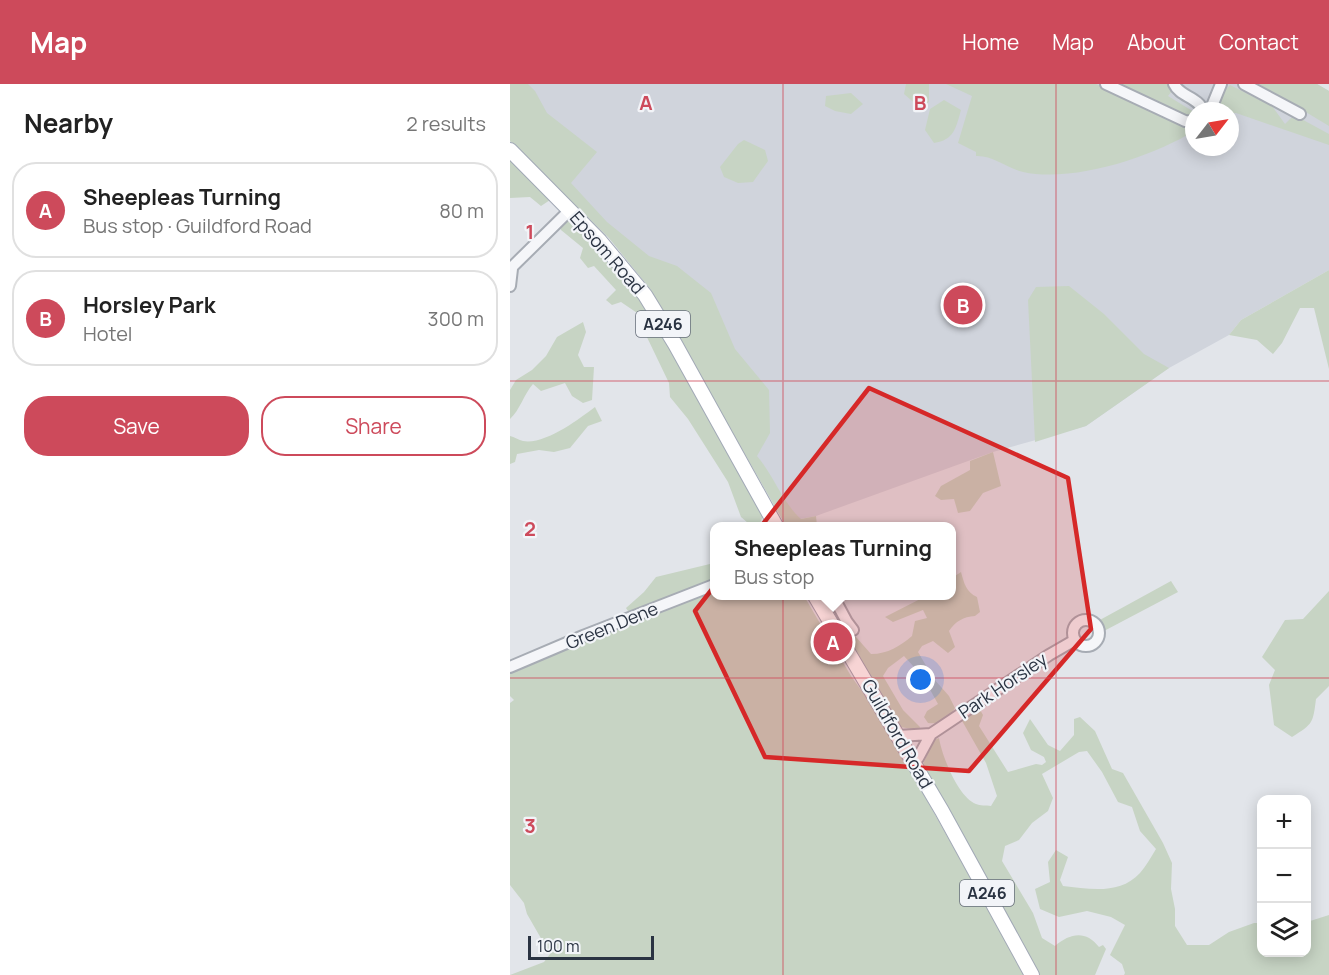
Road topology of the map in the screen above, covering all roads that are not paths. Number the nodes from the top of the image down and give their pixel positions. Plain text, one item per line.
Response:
1 (1106, 84) edge
2 (1174, 84) edge
3 (1221, 84) edge
4 (1244, 84) edge
5 (1198, 102) edge
6 (1214, 102) edge
7 (1300, 114) dead end
8 (1185, 121) edge
9 (510, 150) edge
10 (570, 210) junction
11 (511, 269) edge
12 (510, 286) edge
13 (774, 522) edge
14 (710, 587) edge
15 (817, 600) edge
16 (835, 600) edge
17 (854, 630) dead end
18 (1075, 640) dead end
19 (510, 667) edge
20 (931, 734) junction
21 (898, 736) junction
22 (913, 763) junction
23 (1032, 975) edge

1 - 8 street
2 - 5 street
3 - 6 street
4 - 7 street
9 - 10 main road, Epsom Road / A246
10 - 11 street
10 - 13 main road, Epsom Road / A246
11 - 12 street
14 - 19 street, Green Dene
15 - 21 main road, Guildford Road / A246
16 - 17 street
18 - 20 street, Park Horsley
20 - 21 street
20 - 22 street, Park Horsley
21 - 22 main road, Guildford Road / A246
22 - 23 main road, Guildford Road / A246

